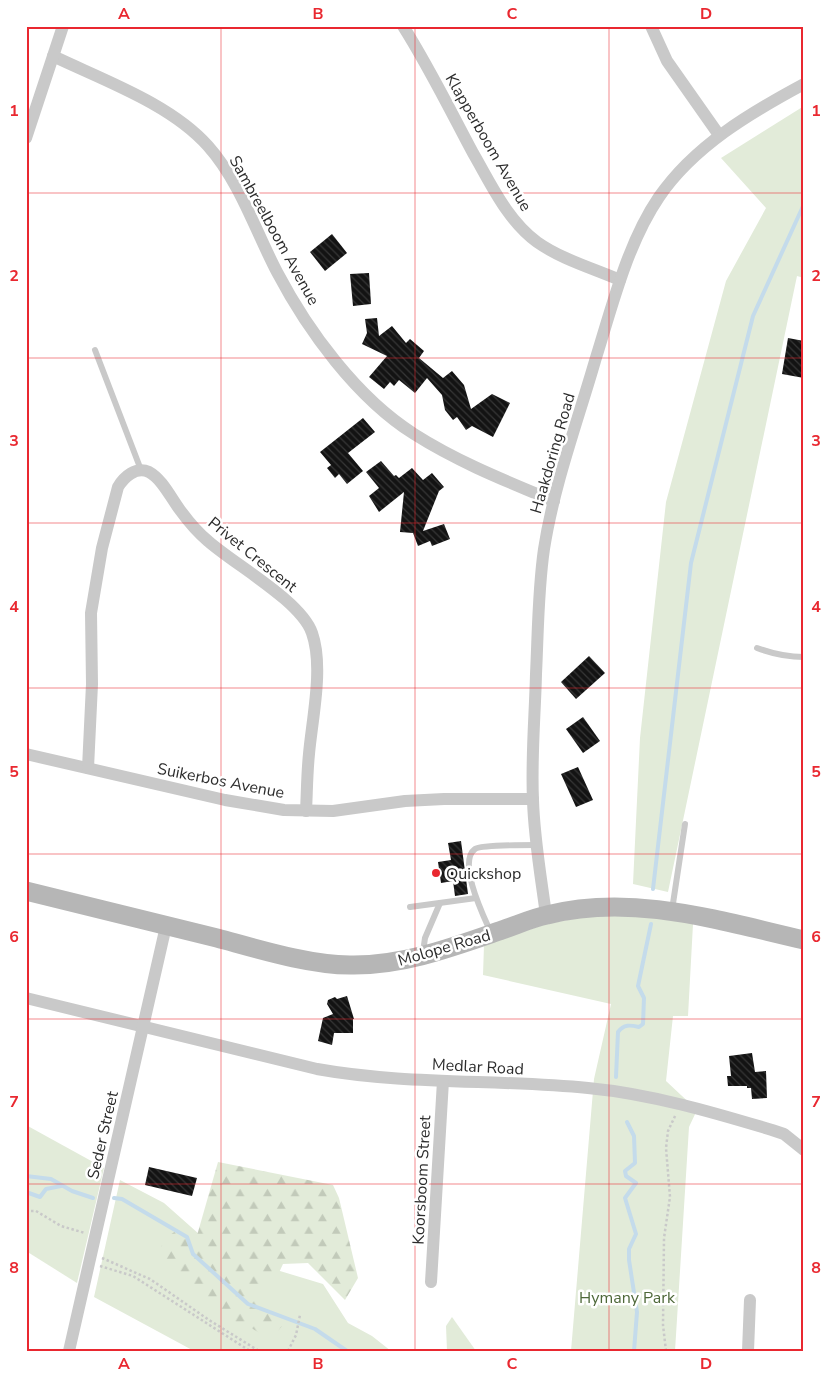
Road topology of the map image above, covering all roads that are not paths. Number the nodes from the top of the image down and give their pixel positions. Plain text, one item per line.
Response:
1 (63, 26) edge
2 (403, 26) edge
3 (651, 26) edge
4 (53, 56) junction
5 (804, 84) edge
6 (719, 135) junction
7 (26, 138) edge
8 (620, 280) junction
9 (95, 350) dead end
10 (141, 470) junction
11 (554, 501) junction
12 (757, 648) dead end
13 (804, 657) edge
14 (26, 754) edge
15 (88, 768) junction
16 (533, 800) junction
17 (306, 811) junction
18 (685, 824) dead end
19 (537, 845) junction
20 (26, 891) edge
21 (476, 898) junction
22 (440, 903) junction
23 (410, 907) dead end
24 (671, 911) junction
25 (546, 915) junction
26 (166, 926) junction
27 (491, 934) junction
28 (804, 940) edge
29 (423, 956) junction
30 (26, 998) edge
31 (144, 1027) junction
32 (443, 1081) junction
33 (804, 1150) edge
34 (431, 1282) dead end
35 (750, 1300) dead end
36 (69, 1351) edge
37 (748, 1351) edge

1 - 4 street
2 - 8 street, Klapperboom Avenue
3 - 6 street
4 - 7 street
4 - 11 street, Sambreelboom Avenue
5 - 6 street, Haakdoring Road
6 - 8 street, Haakdoring Road
8 - 11 street, Haakdoring Road
9 - 10 lane
10 - 15 street
10 - 17 street, Privet Crescent
11 - 16 street, Haakdoring Road
12 - 13 lane
14 - 15 street, Suikerbos Avenue
15 - 17 street, Suikerbos Avenue
16 - 17 street, Suikerbos Avenue
16 - 19 street, Haakdoring Road
18 - 24 lane
19 - 21 lane
19 - 25 street, Haakdoring Road
20 - 26 street, Molope Road
21 - 22 lane
21 - 27 lane
22 - 23 lane
22 - 29 lane
24 - 25 street, Molope Road
24 - 28 street, Molope Road
25 - 27 street, Molope Road
26 - 29 street, Molope Road
26 - 31 street, Seder Street
27 - 29 street, Molope Road
30 - 31 street, Medlar Road
31 - 32 street, Medlar Road
31 - 36 street, Seder Street
32 - 33 street, Medlar Road
32 - 34 street, Koorsboom Street
35 - 37 street

